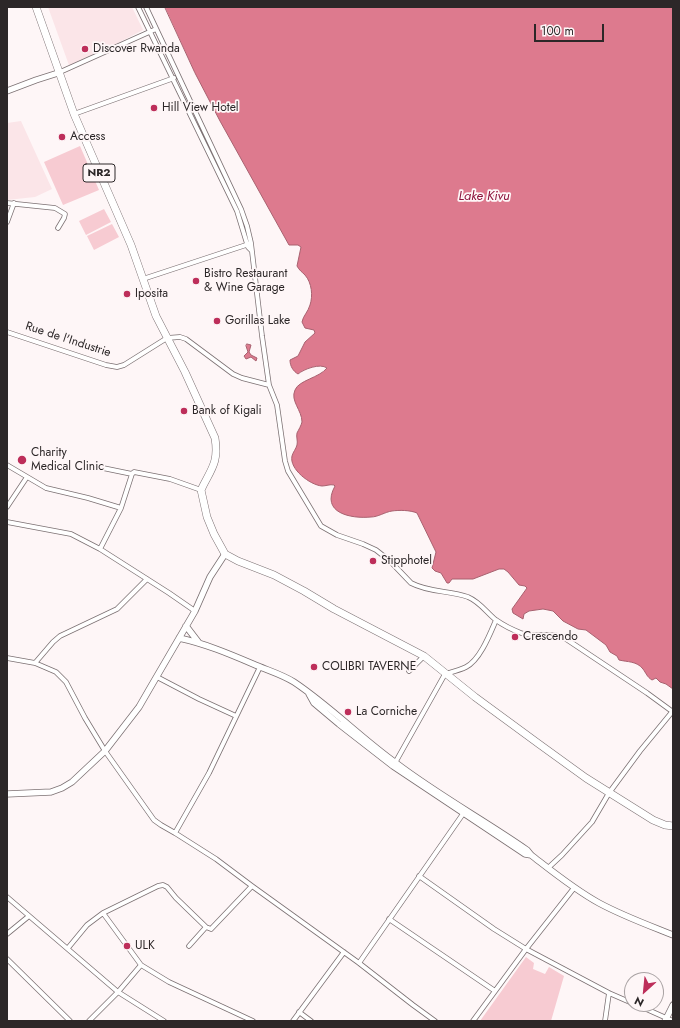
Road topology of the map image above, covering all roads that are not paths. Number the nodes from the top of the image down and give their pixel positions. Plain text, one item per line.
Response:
1 (36, 7) edge
2 (138, 7) edge
3 (146, 7) edge
4 (156, 29) junction
5 (149, 32) junction
6 (58, 74) junction
7 (178, 77) junction
8 (173, 79) junction
9 (7, 91) edge
10 (74, 114) junction
11 (205, 140) junction
12 (224, 174) junction
13 (219, 176) junction
14 (7, 203) edge
15 (14, 203) junction
16 (239, 210) junction
17 (7, 222) edge
18 (58, 228) dead end
19 (249, 244) junction
20 (143, 279) junction
21 (7, 332) edge
22 (167, 338) junction
23 (269, 385) junction
24 (7, 464) edge
25 (98, 467) dead end
26 (132, 474) junction
27 (27, 477) junction
28 (201, 490) junction
29 (7, 507) edge
30 (121, 508) junction
31 (7, 522) edge
32 (100, 549) junction
33 (225, 554) junction
34 (148, 579) junction
35 (195, 611) junction
36 (496, 620) junction
37 (186, 626) junction
38 (179, 638) junction
39 (199, 643) junction
40 (424, 656) junction
41 (7, 658) edge
42 (36, 663) junction
43 (260, 667) junction
44 (409, 671) dead end
45 (445, 674) junction
46 (157, 677) junction
47 (673, 712) edge
48 (236, 716) junction
49 (105, 751) junction
50 (394, 765) junction
51 (609, 792) junction
52 (7, 794) edge
53 (464, 812) junction
54 (673, 826) edge
55 (175, 833) junction
56 (548, 868) junction
57 (419, 876) junction
58 (252, 886) junction
59 (574, 888) junction
60 (7, 896) edge
61 (103, 913) junction
62 (29, 916) junction
63 (390, 919) junction
64 (206, 927) junction
65 (7, 934) edge
66 (673, 935) edge
67 (189, 946) dead end
68 (68, 948) junction
69 (526, 948) junction
70 (344, 952) junction
71 (7, 959) edge
72 (359, 963) junction
73 (141, 965) junction
74 (495, 991) junction
75 (118, 992) junction
76 (609, 993) junction
77 (624, 999) edge
78 (673, 1005) edge
79 (299, 1012) junction
80 (652, 1012) edge
81 (666, 1019) edge
82 (70, 1021) edge
83 (89, 1021) edge
84 (164, 1021) edge
85 (253, 1021) edge
86 (293, 1021) edge
87 (310, 1021) edge
88 (435, 1021) edge
89 (473, 1021) edge
90 (605, 1021) edge
91 (673, 1021) edge

1 - 6 highway, NR2
2 - 5 street
3 - 4 street
4 - 5 street
4 - 7 street
5 - 6 street
5 - 8 street
6 - 9 street
6 - 10 highway, NR2
7 - 8 street
7 - 11 street
8 - 10 street
8 - 11 street
10 - 20 highway, NR2
11 - 12 street
11 - 13 street
12 - 13 street
12 - 16 street
13 - 16 street
14 - 15 street
15 - 17 street
15 - 18 street
16 - 19 street
19 - 20 street
19 - 23 street
20 - 22 highway, NR2
21 - 22 street, Rue de l'Industrie
22 - 23 street
22 - 28 highway
23 - 36 street
24 - 27 street
25 - 26 street
26 - 28 street
26 - 30 street
27 - 29 street
27 - 30 street
28 - 33 highway
30 - 32 street
31 - 32 street
32 - 34 street
33 - 35 street
33 - 40 highway
34 - 35 street
34 - 42 street
35 - 37 street
36 - 45 street
36 - 47 street
37 - 38 street
37 - 39 street
38 - 39 street
38 - 46 street
39 - 43 street
40 - 44 street
40 - 45 highway
41 - 42 street
42 - 49 street
43 - 48 street
43 - 50 street
45 - 50 street
45 - 51 highway
46 - 48 street
46 - 49 street
47 - 51 street
48 - 55 street
49 - 52 street
49 - 55 street
50 - 53 street
51 - 54 highway
51 - 56 street
53 - 56 street
53 - 57 street
55 - 58 street
56 - 59 street
57 - 63 street
57 - 69 street
58 - 64 street
58 - 70 street
59 - 66 street
59 - 69 street
60 - 62 street
61 - 64 street
61 - 68 street
61 - 73 street
62 - 65 street
62 - 68 street
63 - 72 street
63 - 74 street
64 - 67 street
68 - 75 street
69 - 74 street
69 - 76 street
70 - 72 street
70 - 79 street
71 - 82 street
72 - 88 street
73 - 75 street
73 - 85 street
74 - 89 street
75 - 83 street
75 - 84 street
76 - 77 street
76 - 90 street
78 - 81 street
79 - 86 street
79 - 87 street
80 - 81 street
81 - 91 street

